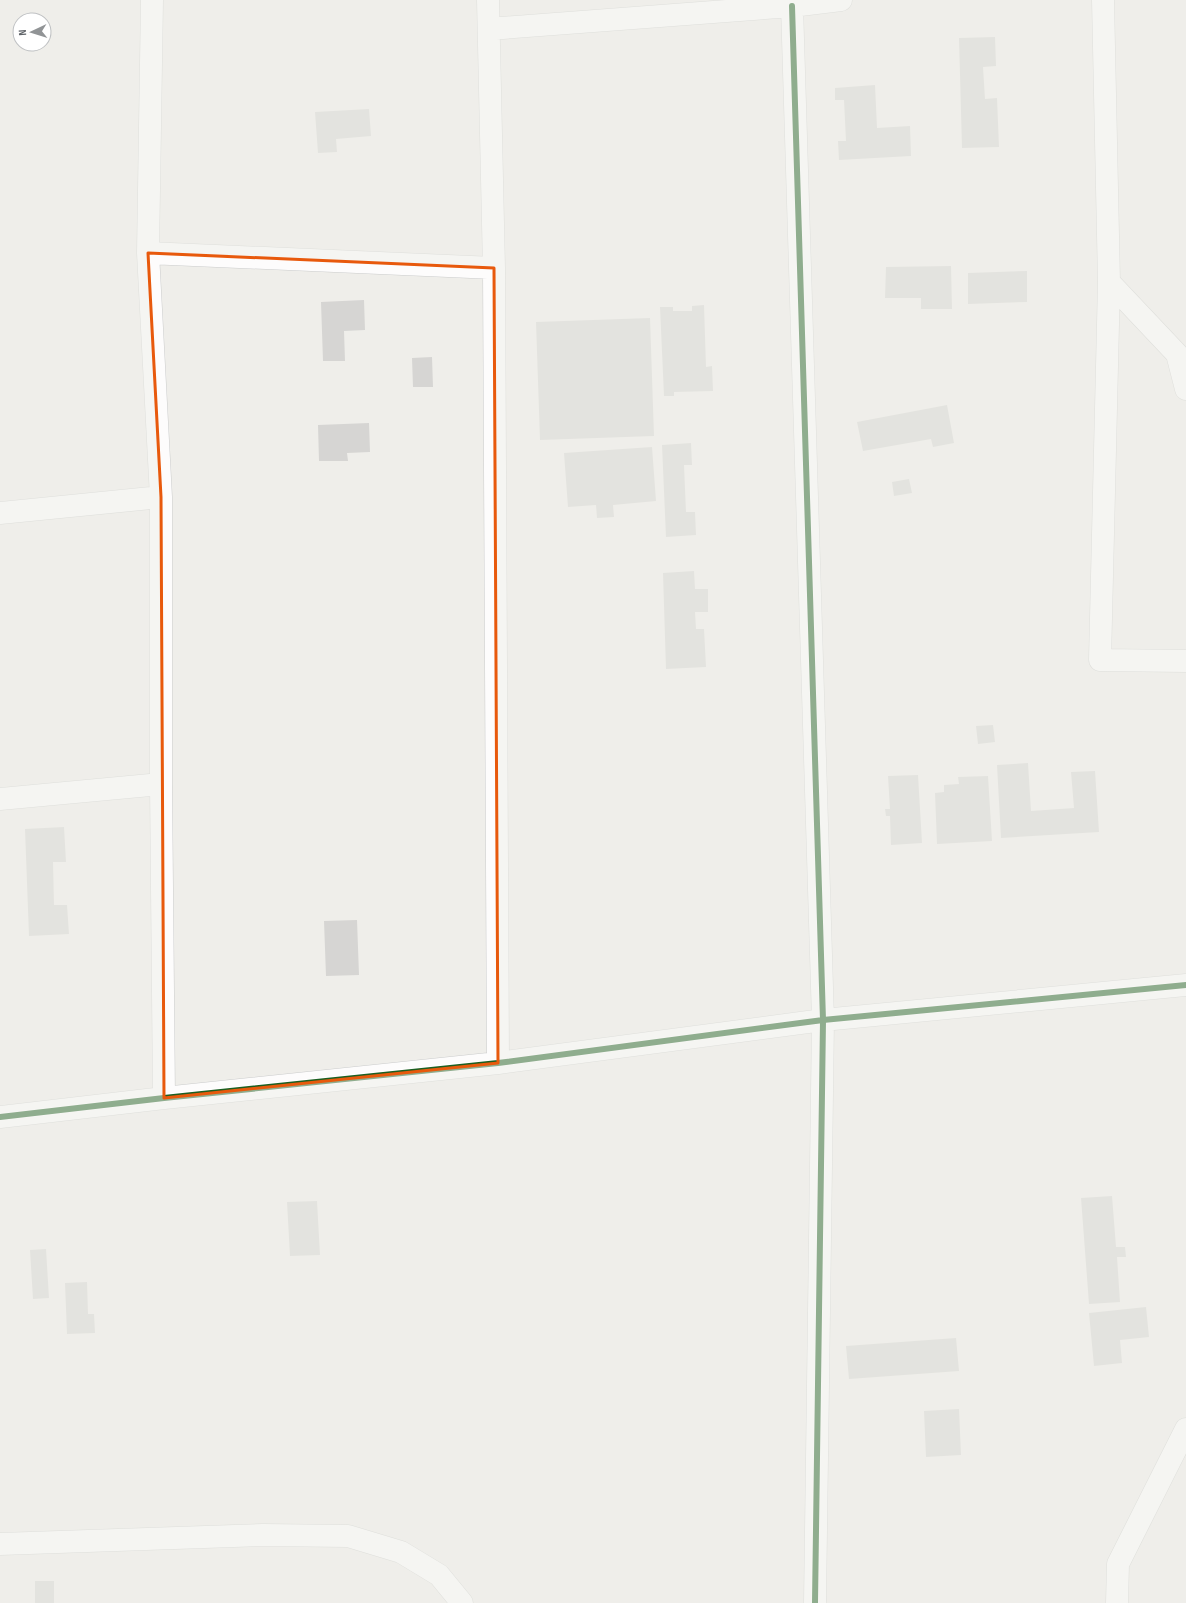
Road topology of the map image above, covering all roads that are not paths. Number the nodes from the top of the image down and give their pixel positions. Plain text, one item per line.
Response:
1 (152, 0) edge
2 (488, 0) edge
3 (841, 0) edge
4 (1103, 0) edge
5 (792, 6) junction
6 (489, 29) junction
7 (148, 253) junction
8 (494, 268) junction
9 (1110, 282) junction
10 (1186, 388) edge
11 (161, 497) junction
12 (0, 513) edge
13 (1186, 661) edge
14 (161, 784) junction
15 (0, 799) edge
16 (1186, 985) edge
17 (823, 1020) junction
18 (498, 1064) junction
19 (164, 1098) junction
20 (0, 1117) edge
21 (1186, 1429) edge
22 (0, 1544) edge
23 (462, 1603) edge
24 (815, 1603) edge
25 (1117, 1603) edge

1 - 7 street
2 - 6 street
3 - 5 street
4 - 9 street
5 - 6 street
5 - 17 street
6 - 8 street
7 - 8 street
7 - 11 street
8 - 18 street
9 - 10 street
9 - 13 street
11 - 12 street
11 - 14 street
14 - 15 street
14 - 19 street
16 - 17 street
17 - 18 street
17 - 24 street
18 - 19 street
19 - 20 street
21 - 25 street
22 - 23 street

